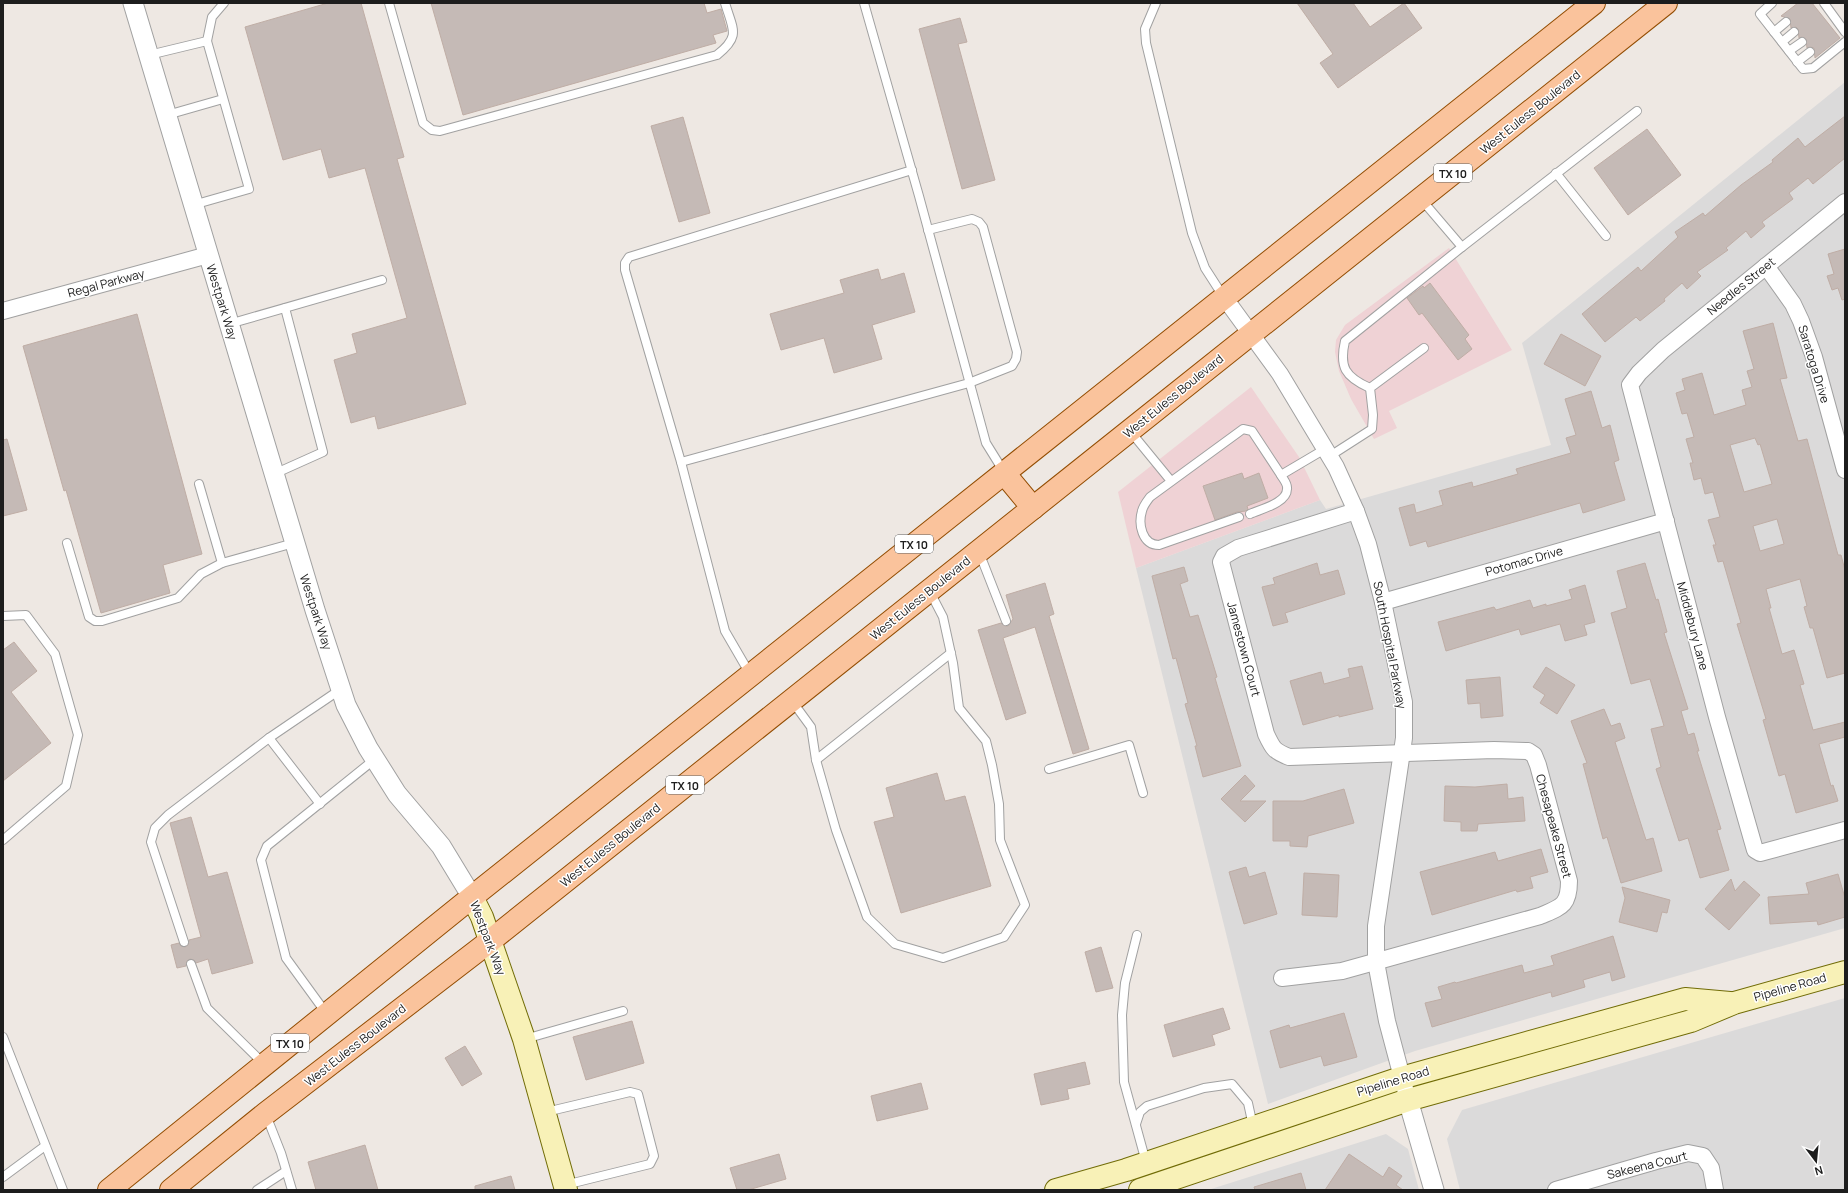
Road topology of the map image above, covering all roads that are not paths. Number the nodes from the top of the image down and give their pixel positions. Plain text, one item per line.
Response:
1 (133, 3) edge
2 (224, 3) edge
3 (390, 3) edge
4 (726, 3) edge
5 (864, 3) edge
6 (1156, 3) edge
7 (1594, 3) edge
8 (1666, 3) edge
9 (1772, 3) edge
10 (1824, 4) edge
11 (1818, 11) dead end
12 (1834, 17) junction
13 (1786, 22) dead end
14 (1827, 22) dead end
15 (1840, 30) edge
16 (1774, 32) junction
17 (1794, 32) dead end
18 (207, 41) junction
19 (1782, 42) junction
20 (1802, 42) dead end
21 (1845, 42) edge
22 (1789, 51) junction
23 (1810, 52) dead end
24 (149, 55) junction
25 (1797, 62) junction
26 (223, 99) junction
27 (1637, 111) dead end
28 (166, 115) junction
29 (912, 170) junction
30 (1556, 173) junction
31 (1421, 198) junction
32 (1845, 202) edge
33 (194, 205) junction
34 (928, 230) junction
35 (1606, 236) dead end
36 (1462, 247) junction
37 (208, 255) junction
38 (1766, 266) junction
39 (382, 280) dead end
40 (1224, 297) junction
41 (285, 308) junction
42 (3, 312) edge
43 (229, 324) junction
44 (1252, 333) junction
45 (1424, 348) dead end
46 (1639, 373) joint
47 (969, 383) junction
48 (1370, 388) junction
49 (1130, 431) junction
50 (1328, 452) junction
51 (681, 462) junction
52 (1845, 470) edge
53 (1004, 473) junction
54 (274, 474) junction
55 (1281, 475) junction
56 (1172, 481) junction
57 (199, 484) dead end
58 (1033, 508) junction
59 (1356, 511) junction
60 (1250, 514) dead end
61 (1239, 517) dead end
62 (1666, 521) junction
63 (67, 543) dead end
64 (294, 543) junction
65 (978, 552) junction
66 (222, 563) junction
67 (929, 591) junction
68 (1383, 602) junction
69 (3, 616) edge
70 (1006, 621) dead end
71 (951, 653) junction
72 (750, 675) junction
73 (341, 689) junction
74 (792, 701) junction
75 (269, 738) junction
76 (1402, 753) junction
77 (375, 759) junction
78 (816, 760) junction
79 (1049, 768) dead end
80 (1143, 793) dead end
81 (320, 804) junction
82 (1845, 830) edge
83 (3, 840) edge
84 (472, 897) junction
85 (1137, 934) dead end
86 (490, 941) junction
87 (184, 942) dead end
88 (1376, 962) junction
89 (191, 964) dead end
90 (1845, 972) edge
91 (1282, 978) dead end
92 (1734, 1003) junction
93 (623, 1010) dead end
94 (326, 1014) junction
95 (3, 1037) edge
96 (524, 1039) junction
97 (264, 1064) junction
98 (1401, 1078) junction
99 (1408, 1100) junction
100 (546, 1112) junction
101 (265, 1114) junction
102 (1136, 1125) junction
103 (1253, 1127) junction
104 (45, 1146) junction
105 (1147, 1163) junction
106 (1126, 1170) junction
107 (286, 1171) junction
108 (3, 1177) edge
109 (565, 1188) edge
110 (63, 1190) edge
111 (109, 1190) edge
112 (172, 1190) edge
113 (257, 1190) edge
114 (292, 1190) edge
115 (1056, 1190) edge
116 (1133, 1190) edge
117 (1140, 1190) edge
118 (1434, 1190) edge
119 (1556, 1190) edge
120 (1715, 1190) edge

1 - 24 street, Westpark Way
2 - 18 lane
3 - 4 lane
5 - 29 lane
6 - 40 lane
7 - 40 main road, TX 10
8 - 31 main road, West Euless Boulevard / TX 10
9 - 16 lane
10 - 11 lane
10 - 12 lane
12 - 14 lane
12 - 15 lane
13 - 16 lane
16 - 19 lane
17 - 19 lane
18 - 24 lane
18 - 26 lane
19 - 22 lane
20 - 22 lane
21 - 25 lane
22 - 25 lane
23 - 25 lane
24 - 28 street, Westpark Way
26 - 28 lane
26 - 33 lane
27 - 30 lane
28 - 33 street, Westpark Way
29 - 34 lane
29 - 51 lane
30 - 35 lane
30 - 36 lane
31 - 36 lane
31 - 44 main road, West Euless Boulevard / TX 10
32 - 38 street, Needles Street
33 - 37 street, Westpark Way
34 - 47 lane
34 - 47 lane
36 - 48 lane
37 - 42 street, Regal Parkway
37 - 43 street, Westpark Way
38 - 46 street, Needles Street
38 - 52 street, Saratoga Drive
39 - 41 lane
40 - 44 street, South Hospital Parkway
40 - 53 main road, TX 10
41 - 43 lane
41 - 54 lane
43 - 54 street, Westpark Way
44 - 49 main road, West Euless Boulevard / TX 10
44 - 50 street, South Hospital Parkway
45 - 48 lane
46 - 62 street, Middlebury Lane
47 - 51 lane
47 - 53 lane
48 - 50 lane
49 - 56 lane
49 - 58 main road, West Euless Boulevard / TX 10
50 - 55 lane
50 - 59 street, South Hospital Parkway
51 - 72 lane
53 - 58 main road
53 - 72 main road, TX 10
54 - 64 street, Westpark Way
55 - 56 lane
55 - 60 lane
56 - 61 lane
57 - 66 lane
58 - 65 main road, West Euless Boulevard / TX 10
59 - 68 street, South Hospital Parkway
59 - 76 street, Jamestown Court
62 - 68 street, Potomac Drive
62 - 82 street, Middlebury Lane
63 - 66 lane
64 - 66 lane
64 - 73 street, Westpark Way
65 - 67 main road, West Euless Boulevard / TX 10
65 - 70 lane
67 - 71 lane
67 - 74 main road, West Euless Boulevard / TX 10
68 - 76 street, South Hospital Parkway
69 - 83 lane
71 - 78 lane
71 - 78 lane
72 - 84 main road, TX 10
73 - 75 lane
73 - 77 street, Westpark Way
74 - 78 lane
74 - 86 main road, West Euless Boulevard / TX 10
75 - 81 lane
75 - 87 lane
76 - 88 street, South Hospital Parkway
76 - 88 street, Chesapeake Street
77 - 81 lane
77 - 84 street, Westpark Way
79 - 80 lane
81 - 94 lane
84 - 86 main road, Westpark Way
84 - 94 main road, TX 10
85 - 102 lane
86 - 96 main road, Westpark Way
86 - 101 main road, West Euless Boulevard / TX 10
88 - 91 street, Chesapeake Street
88 - 98 street, South Hospital Parkway
89 - 97 lane
90 - 92 main road, Pipeline Road
92 - 98 main road, Pipeline Road
92 - 99 main road, Pipeline Road
93 - 96 lane
94 - 97 main road, TX 10
95 - 104 lane
96 - 100 main road, Westpark Way
97 - 111 main road, TX 10
98 - 99 street, South Hospital Parkway
98 - 103 main road, Pipeline Road
99 - 117 main road, Pipeline Road
99 - 118 street
100 - 109 main road, Westpark Way
100 - 109 lane
101 - 107 lane
101 - 112 main road, West Euless Boulevard / TX 10
102 - 103 lane
102 - 105 lane
103 - 105 main road, Pipeline Road
104 - 108 lane
104 - 110 lane
105 - 106 main road, Pipeline Road
106 - 115 main road, Pipeline Road
106 - 116 main road
107 - 113 lane
107 - 114 lane
119 - 120 street, Sakeena Court

